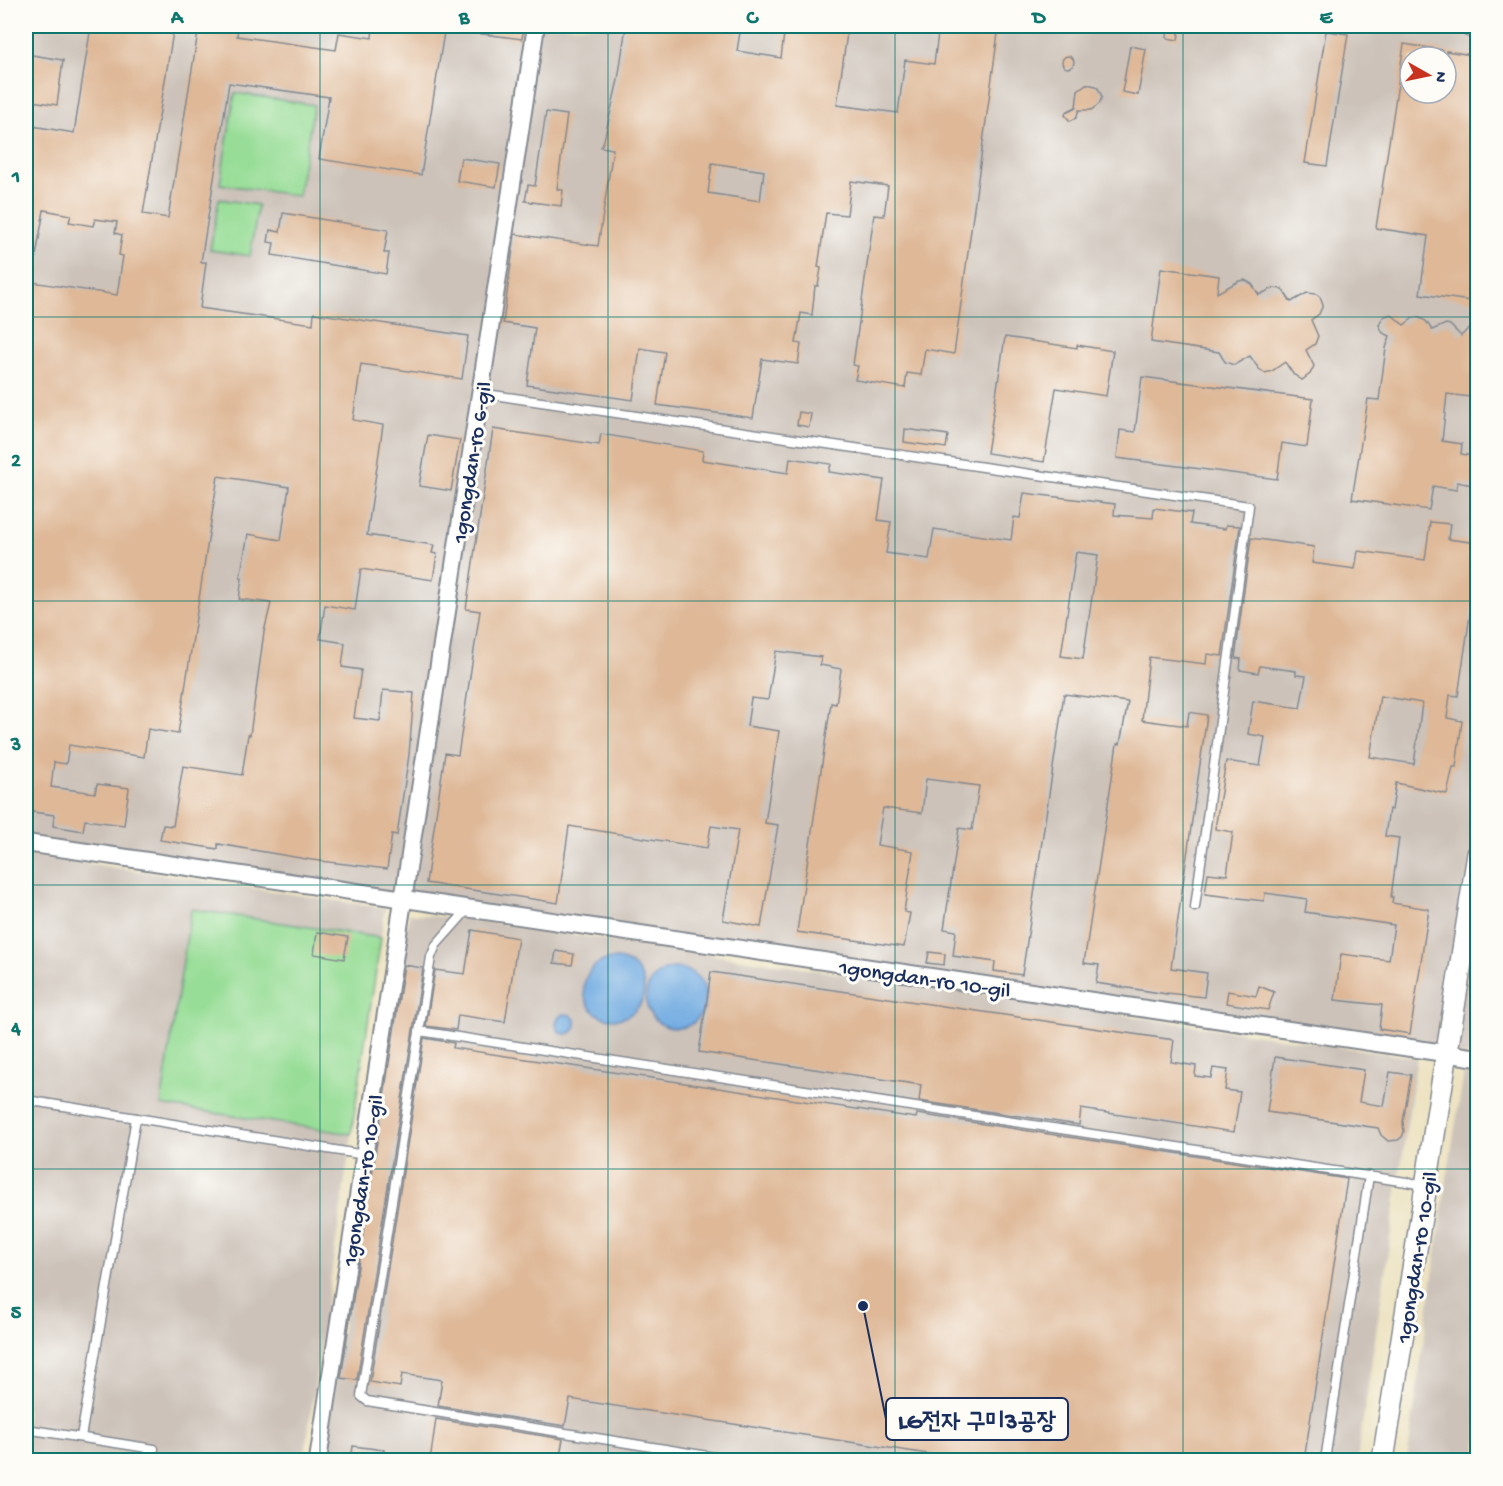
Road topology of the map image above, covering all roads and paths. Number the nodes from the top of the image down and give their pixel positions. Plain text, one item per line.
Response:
1 (536, 26) edge
2 (1470, 26) edge
3 (1478, 27) edge
4 (480, 393) junction
5 (26, 843) edge
6 (1478, 854) edge
7 (403, 899) junction
8 (1195, 907) dead end
9 (467, 910) junction
10 (418, 1031) junction
11 (1446, 1053) junction
12 (1478, 1058) edge
13 (26, 1100) edge
14 (136, 1118) junction
15 (364, 1155) junction
16 (1369, 1176) junction
17 (1426, 1185) junction
18 (26, 1429) edge
19 (81, 1437) junction
20 (154, 1449) dead end
21 (318, 1461) edge
22 (733, 1461) edge
23 (1325, 1461) edge
24 (1383, 1461) edge

1 - 4 street, 1gongdan-ro 6-gil
2 - 3 street
4 - 7 street, 1gongdan-ro 6-gil
4 - 8 lane
5 - 7 street, 1gongdan-ro 10-gil
6 - 11 street
7 - 9 street, 1gongdan-ro 10-gil
7 - 15 street, 1gongdan-ro 10-gil
9 - 10 lane
9 - 11 street, 1gongdan-ro 10-gil
10 - 16 lane
10 - 22 lane
11 - 12 street, 1gongdan-ro 10-gil
11 - 17 street, 1gongdan-ro 10-gil
13 - 14 lane
14 - 15 lane
14 - 19 lane
15 - 21 street, 1gongdan-ro 10-gil
16 - 17 lane
16 - 23 lane
17 - 24 street, 1gongdan-ro 10-gil
18 - 19 lane
19 - 20 lane

